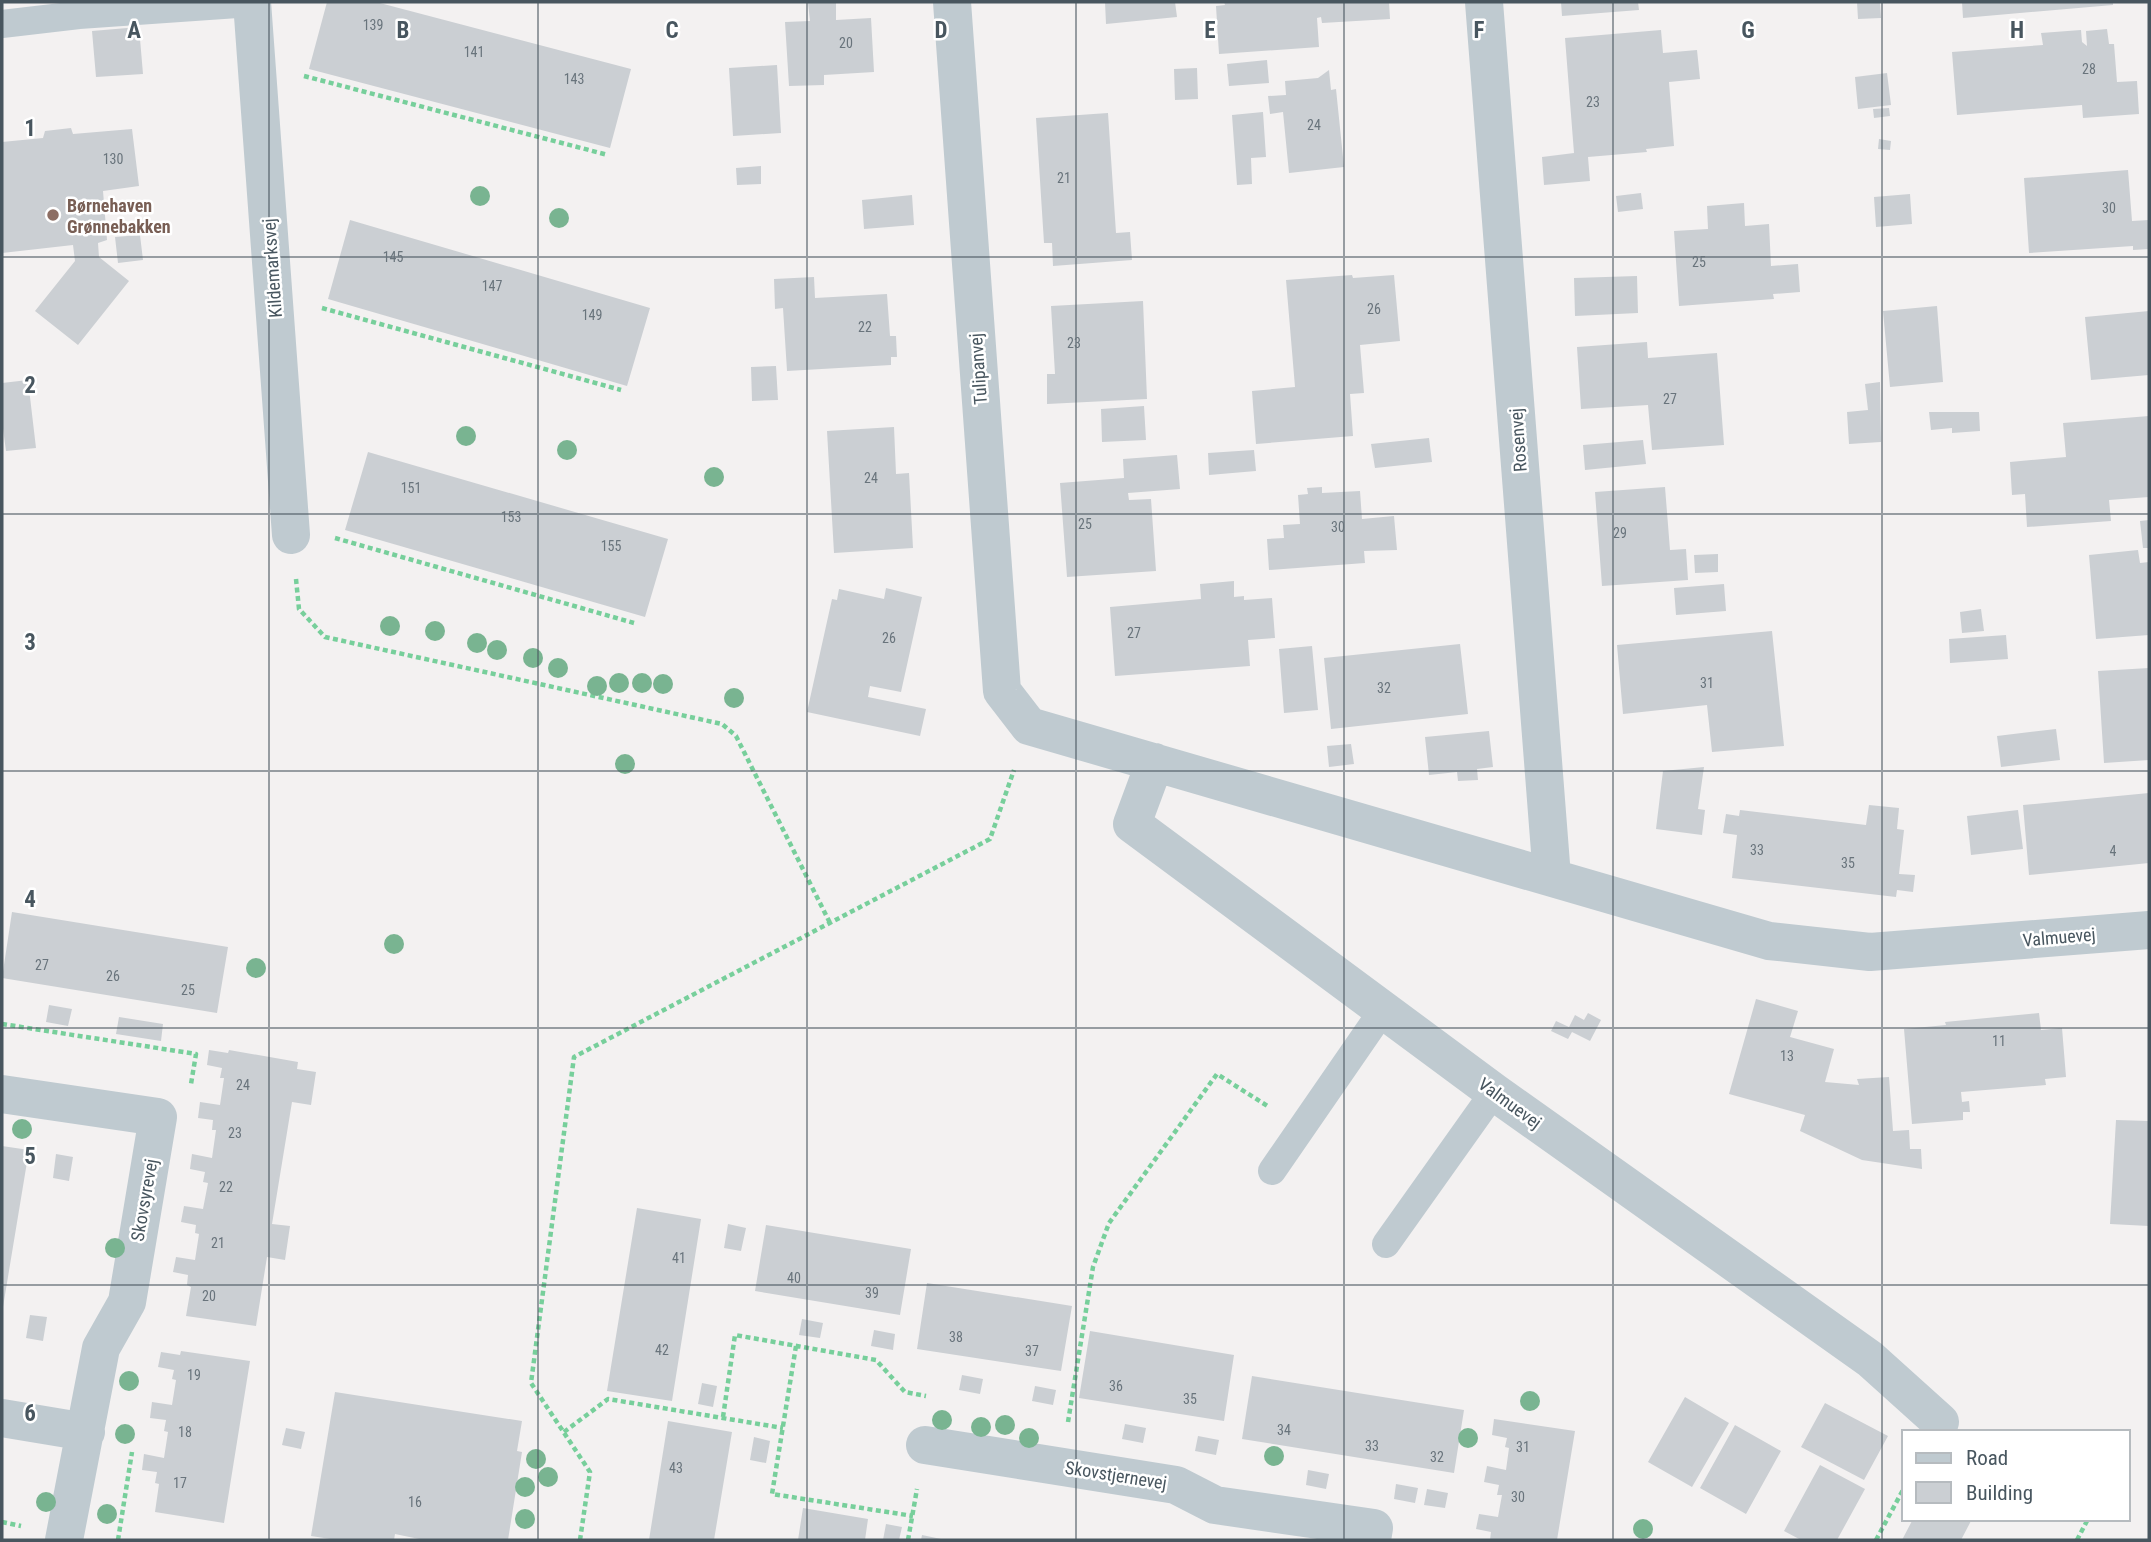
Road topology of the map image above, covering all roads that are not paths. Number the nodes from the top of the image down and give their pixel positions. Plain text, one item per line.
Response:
1 (952, 2) edge
2 (1484, 2) edge
3 (252, 3) edge
4 (78, 8) edge
5 (2, 24) edge
6 (291, 530) road end
7 (1029, 726) joint
8 (1155, 762) junction
9 (1552, 877) junction
10 (2149, 930) edge
11 (1383, 1010) junction
12 (1493, 1092) junction
13 (2, 1094) edge
14 (1272, 1171) dead end
15 (1386, 1244) dead end
16 (2, 1418) edge
17 (1940, 1422) dead end
18 (86, 1432) junction
19 (925, 1445) dead end
20 (64, 1540) edge
21 (1372, 1540) edge

1 - 7 street, Tulipanvej
2 - 9 street, Rosenvej
3 - 4 lane
3 - 6 street, Kildemarksvej
4 - 5 lane
7 - 8 street, Valmuevej
8 - 9 street, Valmuevej
8 - 11 street, Valmuevej
9 - 10 street, Valmuevej
11 - 12 street, Valmuevej
11 - 14 lane
12 - 15 lane
12 - 17 street, Valmuevej
13 - 18 street, Skovsyrevej
16 - 18 street
18 - 20 street, Skovsyrevej
19 - 21 street, Skovstjernevej

